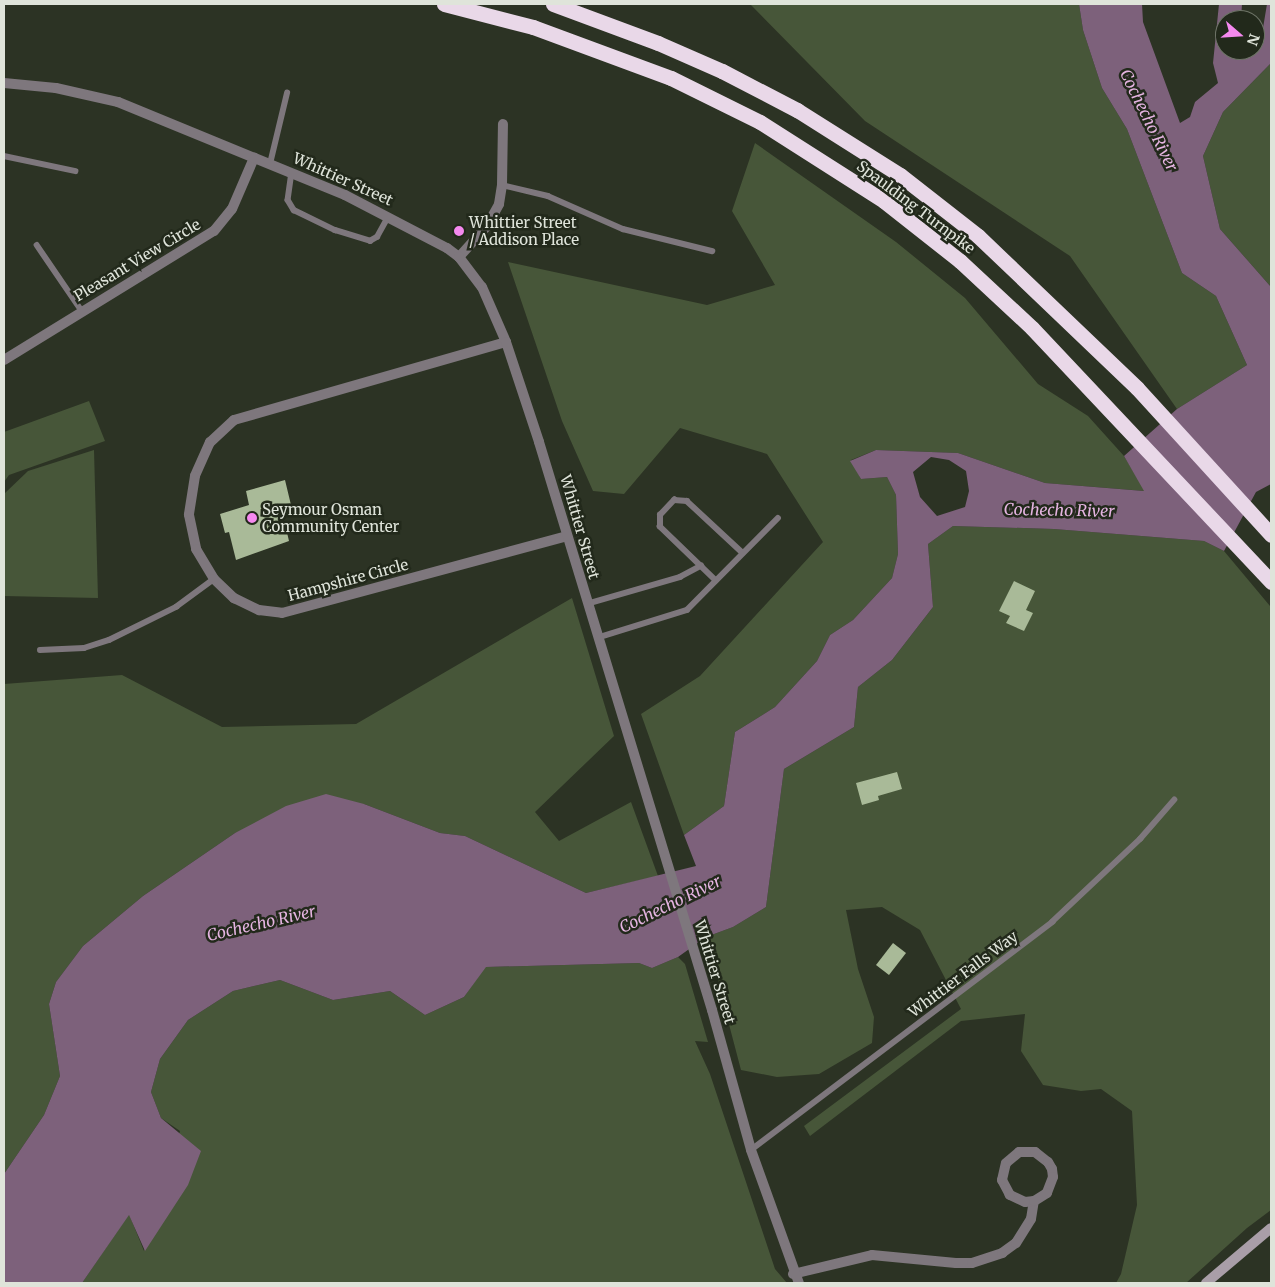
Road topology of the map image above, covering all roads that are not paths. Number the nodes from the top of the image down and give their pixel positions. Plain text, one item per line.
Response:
1 (444, 4) edge
2 (553, 4) edge
3 (4, 83) edge
4 (286, 93) dead end
5 (503, 124) dead end
6 (4, 156) edge
7 (254, 158) junction
8 (270, 164) junction
9 (75, 171) dead end
10 (292, 172) junction
11 (502, 186) junction
12 (388, 215) junction
13 (37, 245) dead end
14 (712, 251) dead end
15 (459, 257) junction
16 (82, 311) junction
17 (506, 342) junction
18 (4, 360) edge
19 (778, 518) dead end
20 (1271, 535) edge
21 (566, 536) junction
22 (743, 553) junction
23 (701, 566) junction
24 (214, 579) junction
25 (716, 581) junction
26 (1271, 582) edge
27 (587, 604) junction
28 (597, 638) junction
29 (40, 650) dead end
30 (1174, 800) dead end
31 (751, 1150) junction
32 (1034, 1202) junction
33 (1271, 1228) edge
34 (793, 1274) junction
35 (799, 1283) edge
36 (1206, 1283) edge

1 - 26 highway, Spaulding Turnpike
2 - 20 highway, Spaulding Turnpike
3 - 7 street, Whittier Street
4 - 8 lane
5 - 11 street
6 - 9 lane
7 - 8 street, Whittier Street
7 - 16 street, Pleasant View Circle
8 - 10 street, Whittier Street
10 - 12 street, Whittier Street
10 - 12 lane
11 - 14 lane
11 - 15 street
12 - 15 street, Whittier Street
13 - 16 lane
15 - 17 street, Whittier Street
16 - 18 street, Pleasant View Circle
17 - 21 street, Whittier Street
17 - 24 street, Hampshire Circle
19 - 22 lane
21 - 24 street, Hampshire Circle
21 - 27 street, Whittier Street
22 - 23 lane
22 - 25 lane
23 - 25 lane
23 - 27 lane
24 - 29 lane
25 - 28 lane
27 - 28 street, Whittier Street
28 - 31 street, Whittier Street
30 - 31 lane, Whittier Falls Way
31 - 34 street, Whittier Street
32 - 32 street
32 - 34 street
33 - 36 main road
34 - 35 street, Whittier Street

